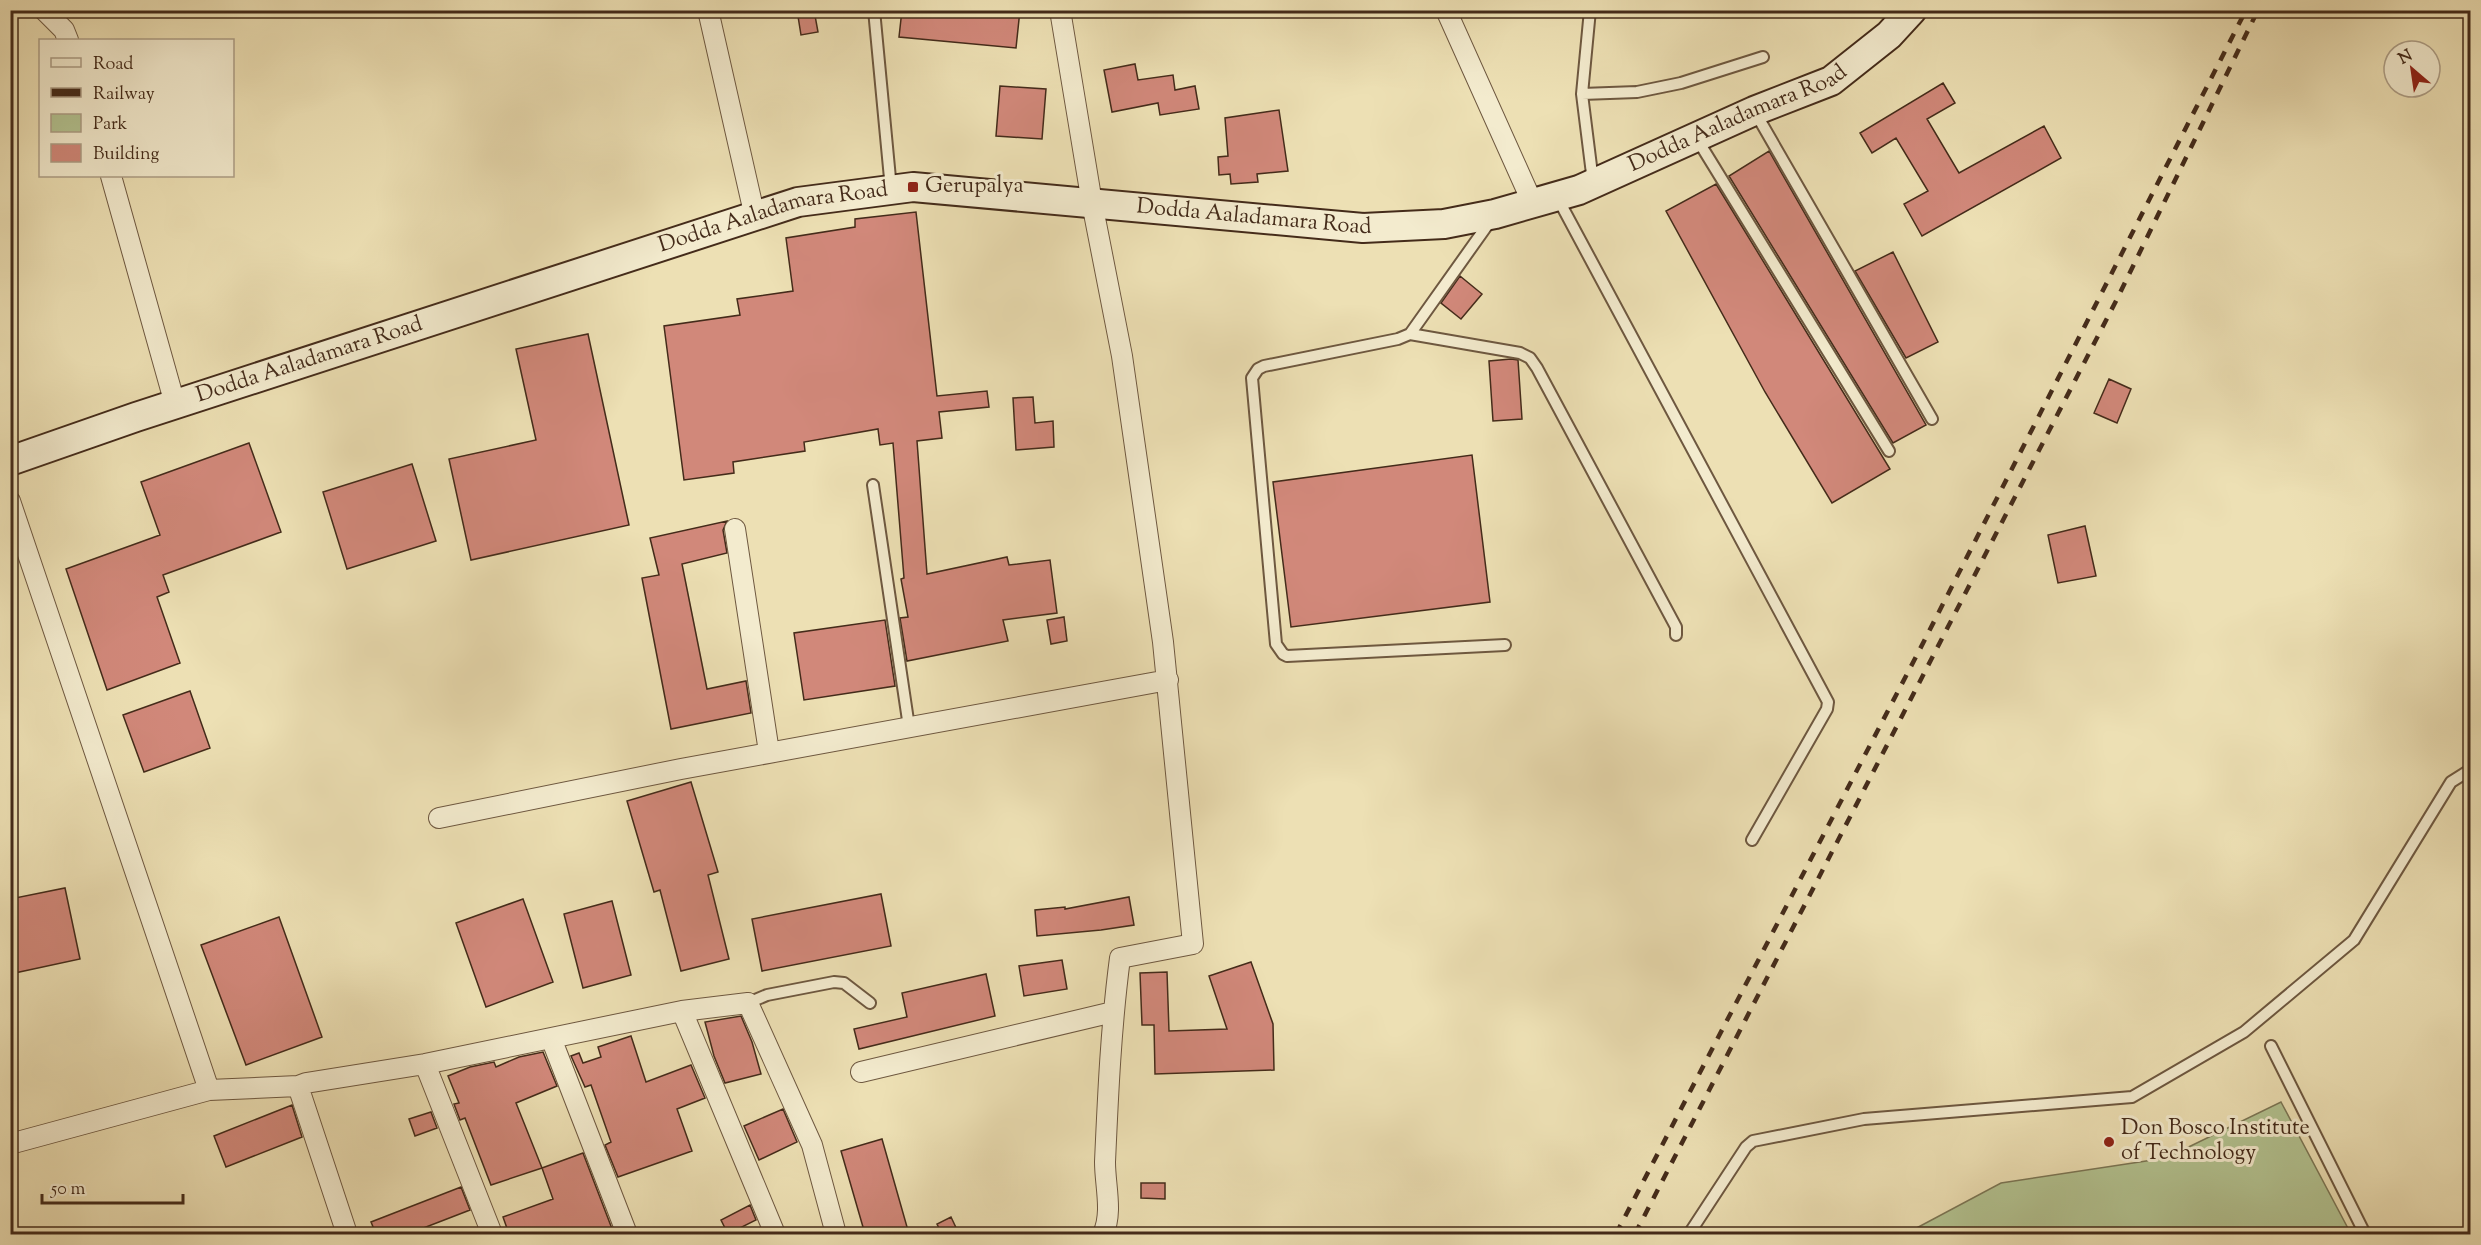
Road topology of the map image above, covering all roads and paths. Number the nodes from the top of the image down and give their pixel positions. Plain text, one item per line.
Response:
1 (44, 10) edge
2 (708, 10) edge
3 (874, 10) edge
4 (1060, 10) edge
5 (1446, 10) edge
6 (1590, 10) edge
7 (1912, 10) edge
8 (68, 39) edge
9 (1763, 57) dead end
10 (1582, 94) junction
11 (1754, 111) junction
12 (1696, 139) junction
13 (111, 177) edge
14 (1593, 183) junction
15 (891, 190) junction
16 (1545, 201) junction
17 (1092, 203) junction
18 (1495, 214) junction
19 (755, 217) junction
20 (1410, 334) junction
21 (175, 404) junction
22 (1932, 419) dead end
23 (1889, 451) dead end
24 (10, 461) edge
25 (873, 485) dead end
26 (10, 501) edge
27 (735, 529) dead end
28 (1676, 635) dead end
29 (1505, 645) dead end
30 (1168, 680) junction
31 (909, 727) junction
32 (769, 752) junction
33 (2470, 770) edge
34 (439, 818) dead end
35 (1752, 840) dead end
36 (748, 1003) junction
37 (870, 1003) dead end
38 (682, 1011) junction
39 (1113, 1012) junction
40 (551, 1038) junction
41 (2271, 1046) dead end
42 (424, 1064) junction
43 (861, 1072) dead end
44 (298, 1086) junction
45 (209, 1090) junction
46 (10, 1144) edge
47 (347, 1234) edge
48 (492, 1234) edge
49 (627, 1234) edge
50 (775, 1234) edge
51 (836, 1234) edge
52 (1103, 1234) edge
53 (1689, 1234) edge
54 (2365, 1234) edge

1 - 8 street
2 - 19 street
3 - 15 lane
4 - 17 street
5 - 16 street
6 - 10 lane
7 - 11 main road, Dodda Aaladamara Road
9 - 10 lane
10 - 14 lane
11 - 12 main road, Dodda Aaladamara Road
11 - 22 lane
12 - 14 main road, Dodda Aaladamara Road
12 - 23 lane
13 - 21 street
14 - 16 main road, Dodda Aaladamara Road
15 - 17 main road, Dodda Aaladamara Road
15 - 19 main road, Dodda Aaladamara Road
16 - 18 main road, Dodda Aaladamara Road
16 - 35 lane
17 - 18 main road, Dodda Aaladamara Road
17 - 30 street
18 - 20 lane
19 - 21 main road, Dodda Aaladamara Road
20 - 28 lane
20 - 29 lane
21 - 24 main road, Dodda Aaladamara Road
25 - 31 lane
26 - 45 street
27 - 32 street
30 - 31 street
30 - 39 street
31 - 32 street
32 - 34 street
33 - 53 lane
36 - 37 lane
36 - 38 street
36 - 51 street
38 - 40 street
38 - 50 street
39 - 43 street
39 - 52 street
40 - 42 street
40 - 49 street
41 - 54 lane
42 - 44 street
42 - 48 street
44 - 45 street
44 - 47 street
45 - 46 street

